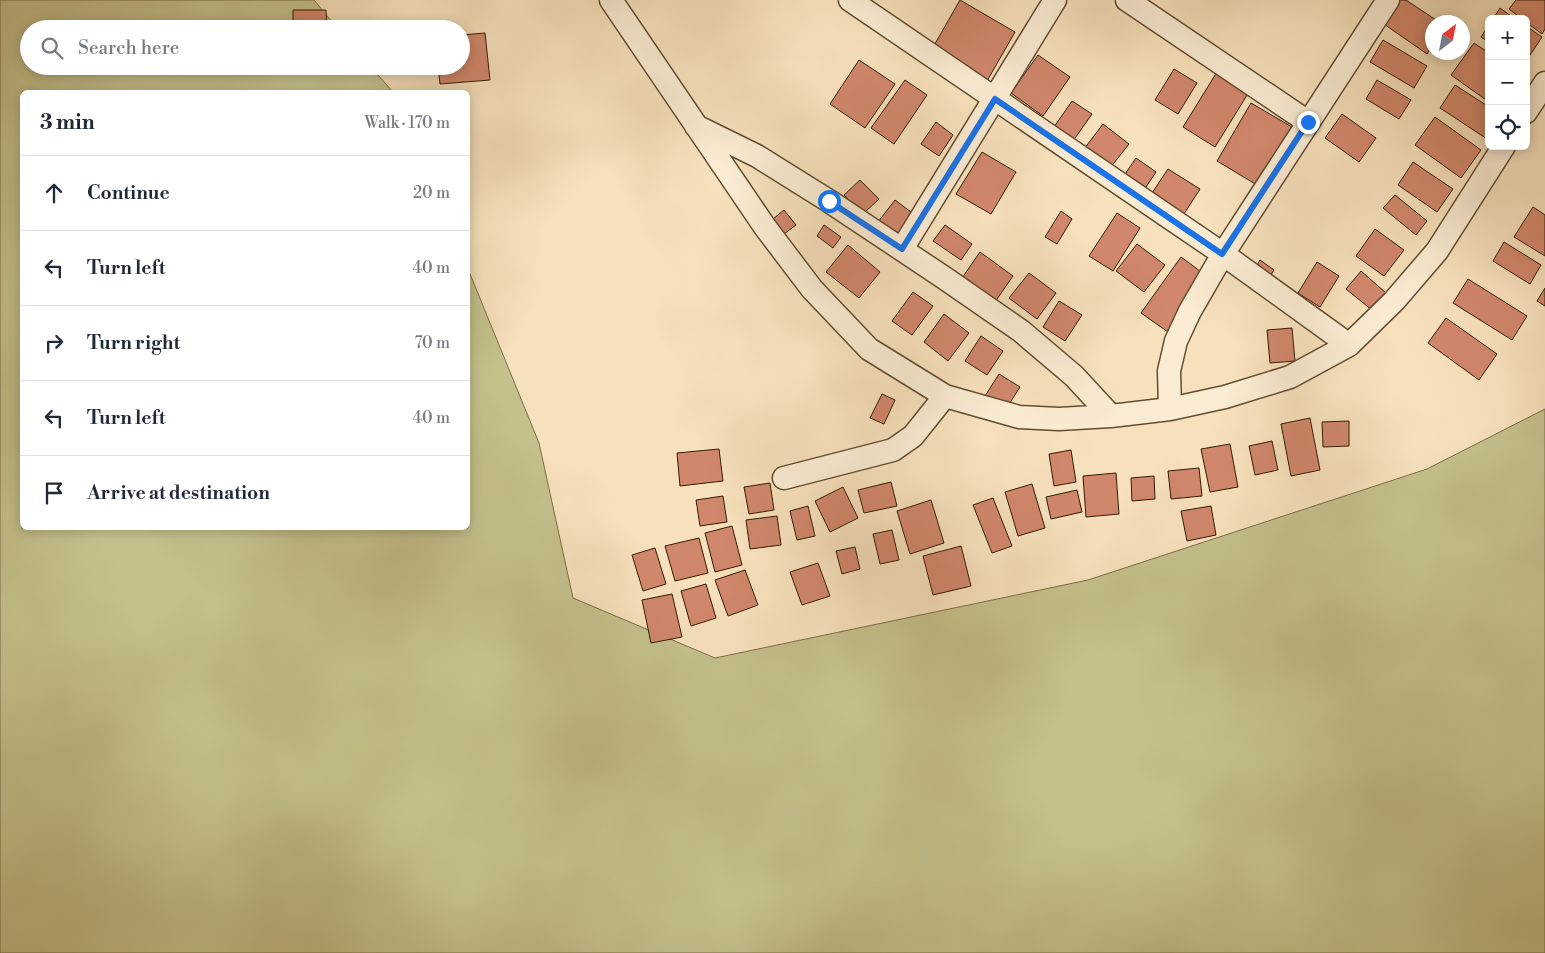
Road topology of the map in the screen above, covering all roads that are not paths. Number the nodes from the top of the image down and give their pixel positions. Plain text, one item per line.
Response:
1 (611, 0) edge
2 (850, 0) edge
3 (1055, 0) edge
4 (1127, 0) edge
5 (1388, 0) edge
6 (1545, 83) edge
7 (995, 99) junction
8 (1530, 106) edge
9 (1308, 122) junction
10 (695, 126) junction
11 (1501, 150) edge
12 (902, 249) junction
13 (1222, 254) junction
14 (1349, 345) junction
15 (945, 396) junction
16 (1170, 409) junction
17 (1111, 416) junction
18 (784, 478) dead end

1 - 10 street
2 - 7 street
3 - 7 street
4 - 9 street
5 - 9 street
6 - 8 street
7 - 12 street
7 - 13 street
9 - 13 street
10 - 12 street
10 - 15 street
11 - 14 street
12 - 17 street
13 - 14 street
13 - 16 street
14 - 16 street
15 - 17 street
15 - 18 street
16 - 17 street

